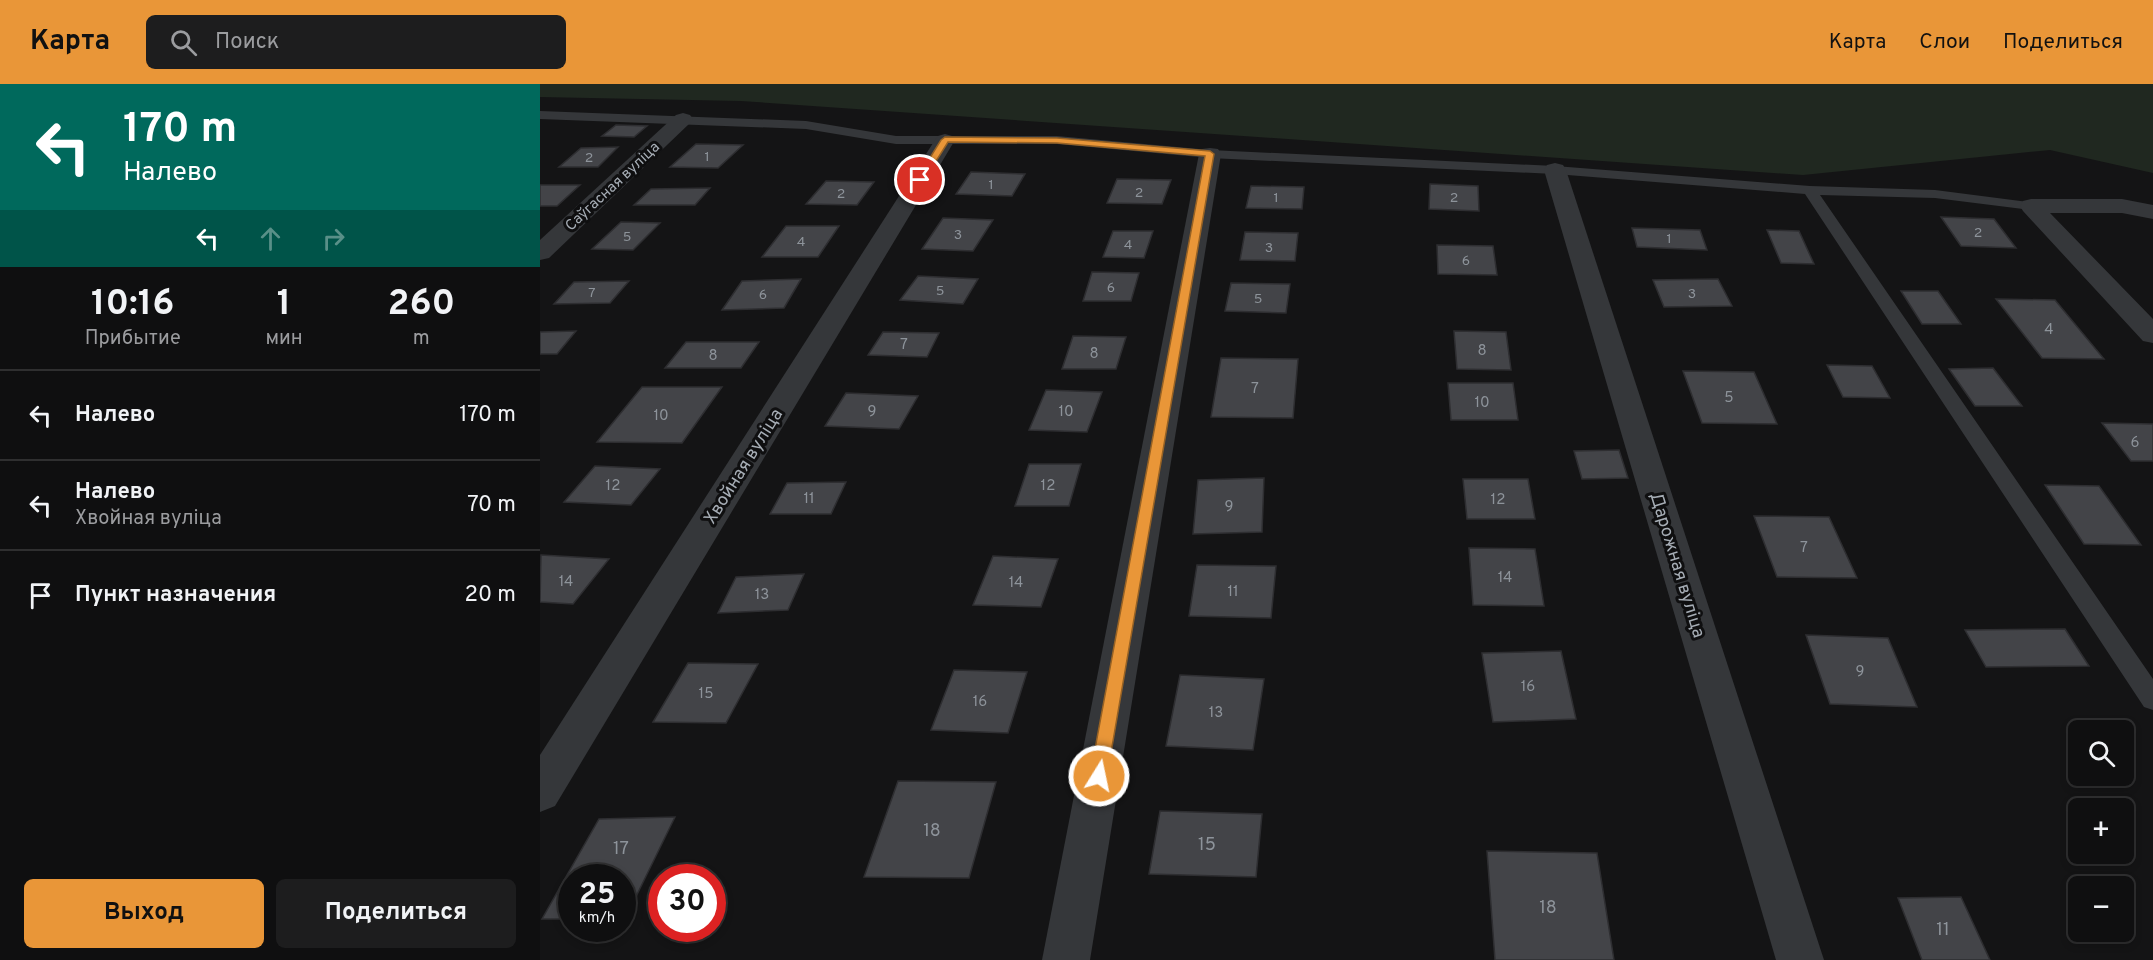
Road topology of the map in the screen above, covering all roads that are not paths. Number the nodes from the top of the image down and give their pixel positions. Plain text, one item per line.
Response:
1 (540, 115) edge
2 (683, 119) junction
3 (945, 140) junction
4 (1210, 154) junction
5 (1555, 170) junction
6 (1810, 190) junction
7 (2031, 206) junction
8 (2153, 212) edge
9 (540, 253) edge
10 (2153, 335) edge
11 (2153, 699) edge
12 (540, 792) edge
13 (1066, 960) edge
14 (1800, 960) edge

1 - 2 lane
2 - 3 lane
2 - 9 street, Саўгасная вуліца
3 - 4 lane
3 - 12 street, Хвойная вуліца
4 - 5 lane
4 - 13 street
5 - 6 lane
5 - 14 street, Дарожная вуліца
6 - 7 lane
6 - 11 lane
7 - 8 street
7 - 10 street

